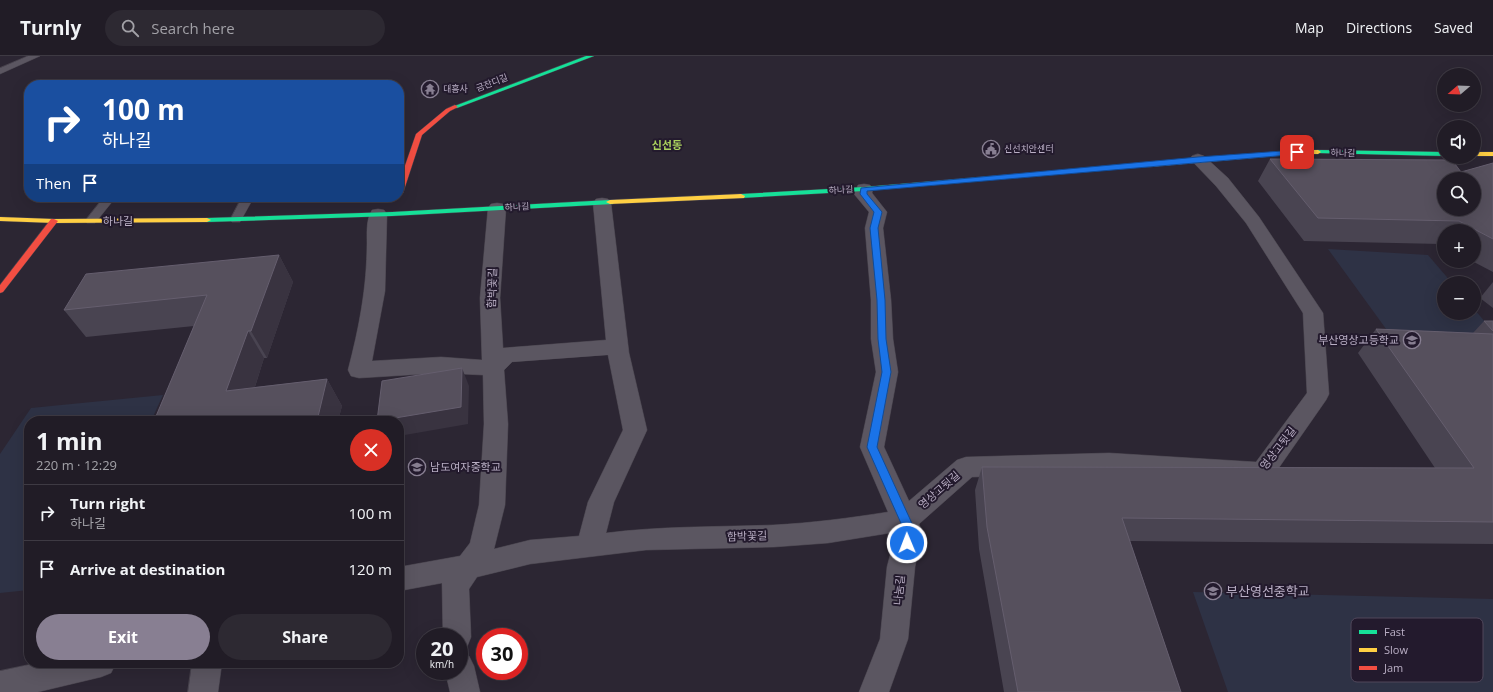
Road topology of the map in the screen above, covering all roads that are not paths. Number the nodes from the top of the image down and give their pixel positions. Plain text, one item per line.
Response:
1 (36, 56) edge
2 (591, 56) edge
3 (0, 71) edge
4 (1437, 154) edge
5 (1481, 154) edge
6 (1493, 154) edge
7 (1198, 159) junction
8 (404, 178) edge
9 (864, 189) junction
10 (106, 202) edge
11 (245, 202) edge
12 (394, 202) edge
13 (602, 203) junction
14 (497, 208) junction
15 (385, 214) junction
16 (0, 219) edge
17 (236, 220) junction
18 (54, 221) junction
19 (91, 221) junction
20 (0, 290) edge
21 (617, 347) junction
22 (493, 368) junction
23 (905, 520) junction
24 (589, 546) junction
25 (468, 567) junction
26 (404, 578) edge
27 (457, 628) edge
28 (79, 668) edge
29 (206, 668) edge
30 (462, 680) edge
31 (0, 686) edge
32 (203, 692) edge
33 (465, 692) edge
34 (874, 692) edge

1 - 3 lane
2 - 8 main road, 금잔디길
4 - 7 main road, 하나길
5 - 6 main road
7 - 9 main road, 하나길
7 - 23 street, 영상고뒷길
9 - 13 main road, 하나길
9 - 23 street, 나눔길
10 - 19 lane
11 - 17 lane
12 - 15 main road
13 - 14 main road, 하나길
13 - 21 street
14 - 15 main road, 하나길
14 - 22 street, 함박꽃길
15 - 17 main road, 하나길
15 - 22 street
16 - 18 main road, 하나길
17 - 19 main road, 하나길
18 - 19 main road, 하나길
18 - 20 main road
21 - 22 street
21 - 24 street
22 - 25 street, 함박꽃길
23 - 24 street, 함박꽃길
23 - 34 street, 나눔길
24 - 25 street, 함박꽃길
25 - 26 street
25 - 27 street, 함박꽃길
28 - 31 street
29 - 32 street
30 - 33 street

